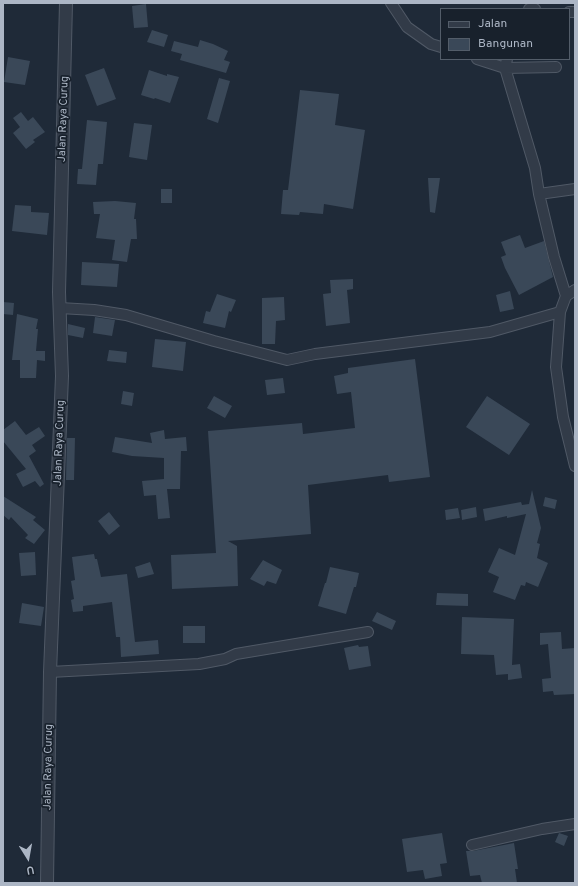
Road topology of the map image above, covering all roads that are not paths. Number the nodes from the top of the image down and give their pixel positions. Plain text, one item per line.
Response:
1 (66, 3) edge
2 (391, 3) edge
3 (440, 47) edge
4 (483, 60) edge
5 (506, 64) edge
6 (556, 67) dead end
7 (575, 189) edge
8 (540, 194) junction
9 (575, 290) edge
10 (566, 296) junction
11 (60, 308) junction
12 (560, 312) junction
13 (575, 466) edge
14 (368, 632) dead end
15 (50, 672) junction
16 (575, 824) edge
17 (472, 845) dead end
18 (47, 883) edge

1 - 11 street, Jalan Raya Curug
2 - 3 street
4 - 5 street
5 - 6 street
5 - 8 street
7 - 8 street
8 - 10 street
9 - 10 street
10 - 12 street
11 - 12 street
11 - 15 street, Jalan Raya Curug
12 - 13 street
14 - 15 street
15 - 18 street, Jalan Raya Curug
16 - 17 street

